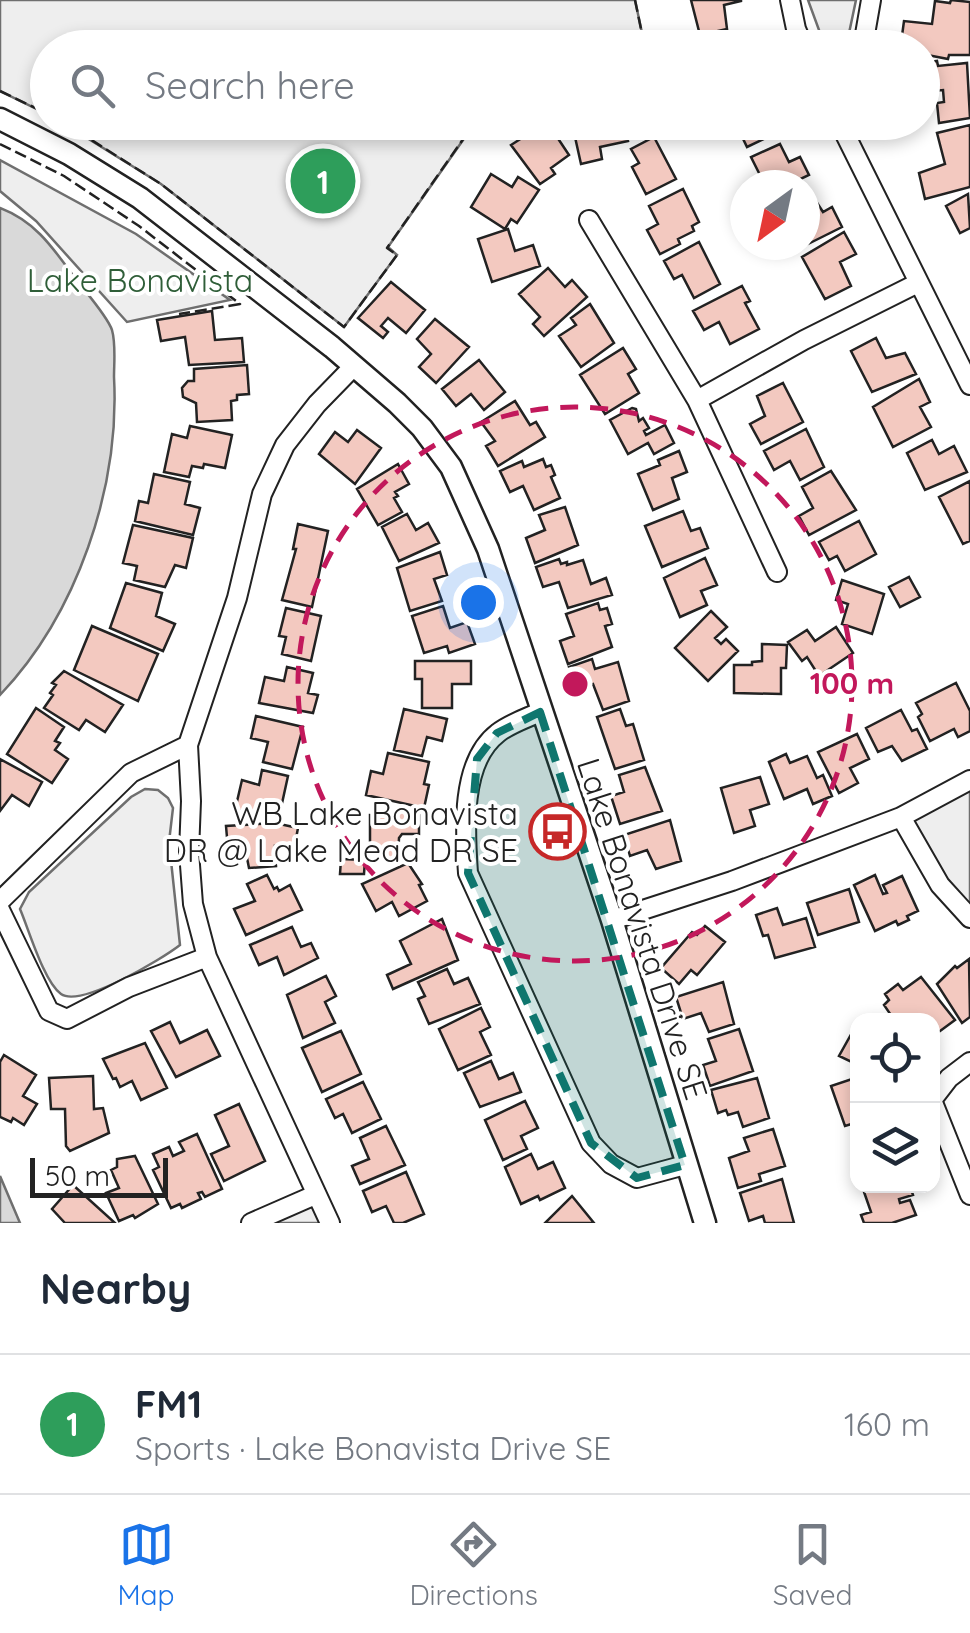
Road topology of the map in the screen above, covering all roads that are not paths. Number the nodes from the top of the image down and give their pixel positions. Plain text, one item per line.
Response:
1 (790, 0) edge
2 (871, 0) edge
3 (796, 30) edge
4 (866, 30) edge
5 (0, 119) edge
6 (30, 134) edge
7 (41, 140) edge
8 (849, 140) edge
9 (589, 220) dead end
10 (918, 283) junction
11 (354, 366) junction
12 (970, 385) edge
13 (697, 400) junction
14 (776, 572) dead end
15 (540, 712) junction
16 (188, 745) junction
17 (970, 780) edge
18 (901, 817) junction
19 (0, 901) edge
20 (0, 910) edge
21 (970, 918) edge
22 (612, 920) junction
23 (207, 958) junction
24 (970, 1062) edge
25 (940, 1090) edge
26 (933, 1103) edge
27 (685, 1164) junction
28 (970, 1195) edge
29 (315, 1196) junction
30 (251, 1223) edge
31 (330, 1223) edge
32 (705, 1223) edge

1 - 3 street
2 - 4 street
5 - 6 street, Lake Bonavista Drive SE
7 - 11 street, Lake Bonavista Drive SE
8 - 10 street
9 - 13 street
10 - 12 street
10 - 13 street
11 - 15 street, Lake Bonavista Drive SE
11 - 16 street
13 - 14 street
15 - 22 street, Lake Bonavista Drive SE
15 - 27 street
16 - 19 street
16 - 23 street
17 - 18 street
18 - 21 street
18 - 22 street
20 - 23 street
22 - 27 street, Lake Bonavista Drive SE
23 - 29 street
24 - 25 street
26 - 28 street
27 - 32 street, Lake Bonavista Drive SE
29 - 30 street
29 - 31 street

